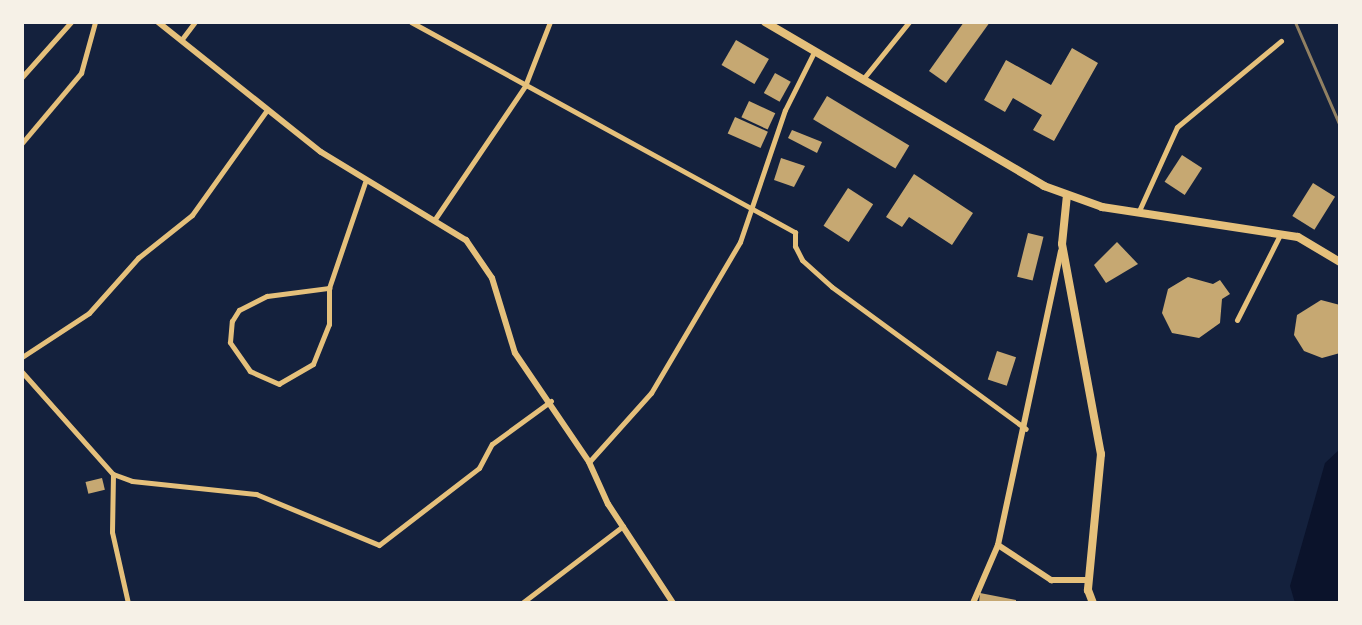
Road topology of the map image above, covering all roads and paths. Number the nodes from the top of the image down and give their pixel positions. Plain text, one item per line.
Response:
1 (71, 22) edge
2 (95, 22) edge
3 (158, 22) edge
4 (195, 22) edge
5 (411, 22) edge
6 (550, 22) edge
7 (765, 22) edge
8 (909, 22) edge
9 (182, 39) junction
10 (1281, 41) dead end
11 (814, 52) junction
12 (22, 77) edge
13 (863, 79) junction
14 (525, 86) junction
15 (267, 110) junction
16 (22, 143) edge
17 (365, 182) junction
18 (1067, 195) junction
19 (749, 206) junction
20 (1138, 213) junction
21 (435, 219) junction
22 (1280, 234) junction
23 (1062, 244) junction
24 (1340, 262) edge
25 (329, 288) junction
26 (1237, 320) dead end
27 (22, 357) edge
28 (22, 372) edge
29 (551, 401) junction
30 (1026, 429) junction
31 (589, 462) junction
32 (113, 474) junction
33 (624, 525) junction
34 (998, 545) junction
35 (1089, 580) junction
36 (128, 603) edge
37 (522, 603) edge
38 (673, 603) edge
39 (973, 603) edge
40 (1093, 603) edge

1 - 12 street
2 - 16 street
3 - 9 street
4 - 9 street
5 - 14 street
6 - 14 street
7 - 11 main road
8 - 13 street
9 - 15 street
10 - 20 street
11 - 13 main road
11 - 19 street
13 - 18 main road
14 - 19 street
14 - 21 street
15 - 17 street
15 - 27 street
17 - 21 street
17 - 25 street
18 - 20 main road
18 - 23 main road
19 - 30 street
19 - 31 street
20 - 22 main road
21 - 29 street
22 - 24 main road
22 - 26 street
23 - 30 street
23 - 35 main road
25 - 25 street
28 - 32 street
29 - 31 street
29 - 32 street
30 - 34 street
31 - 33 street
32 - 36 street
33 - 37 street
33 - 38 street
34 - 35 street
34 - 39 street
35 - 40 main road

